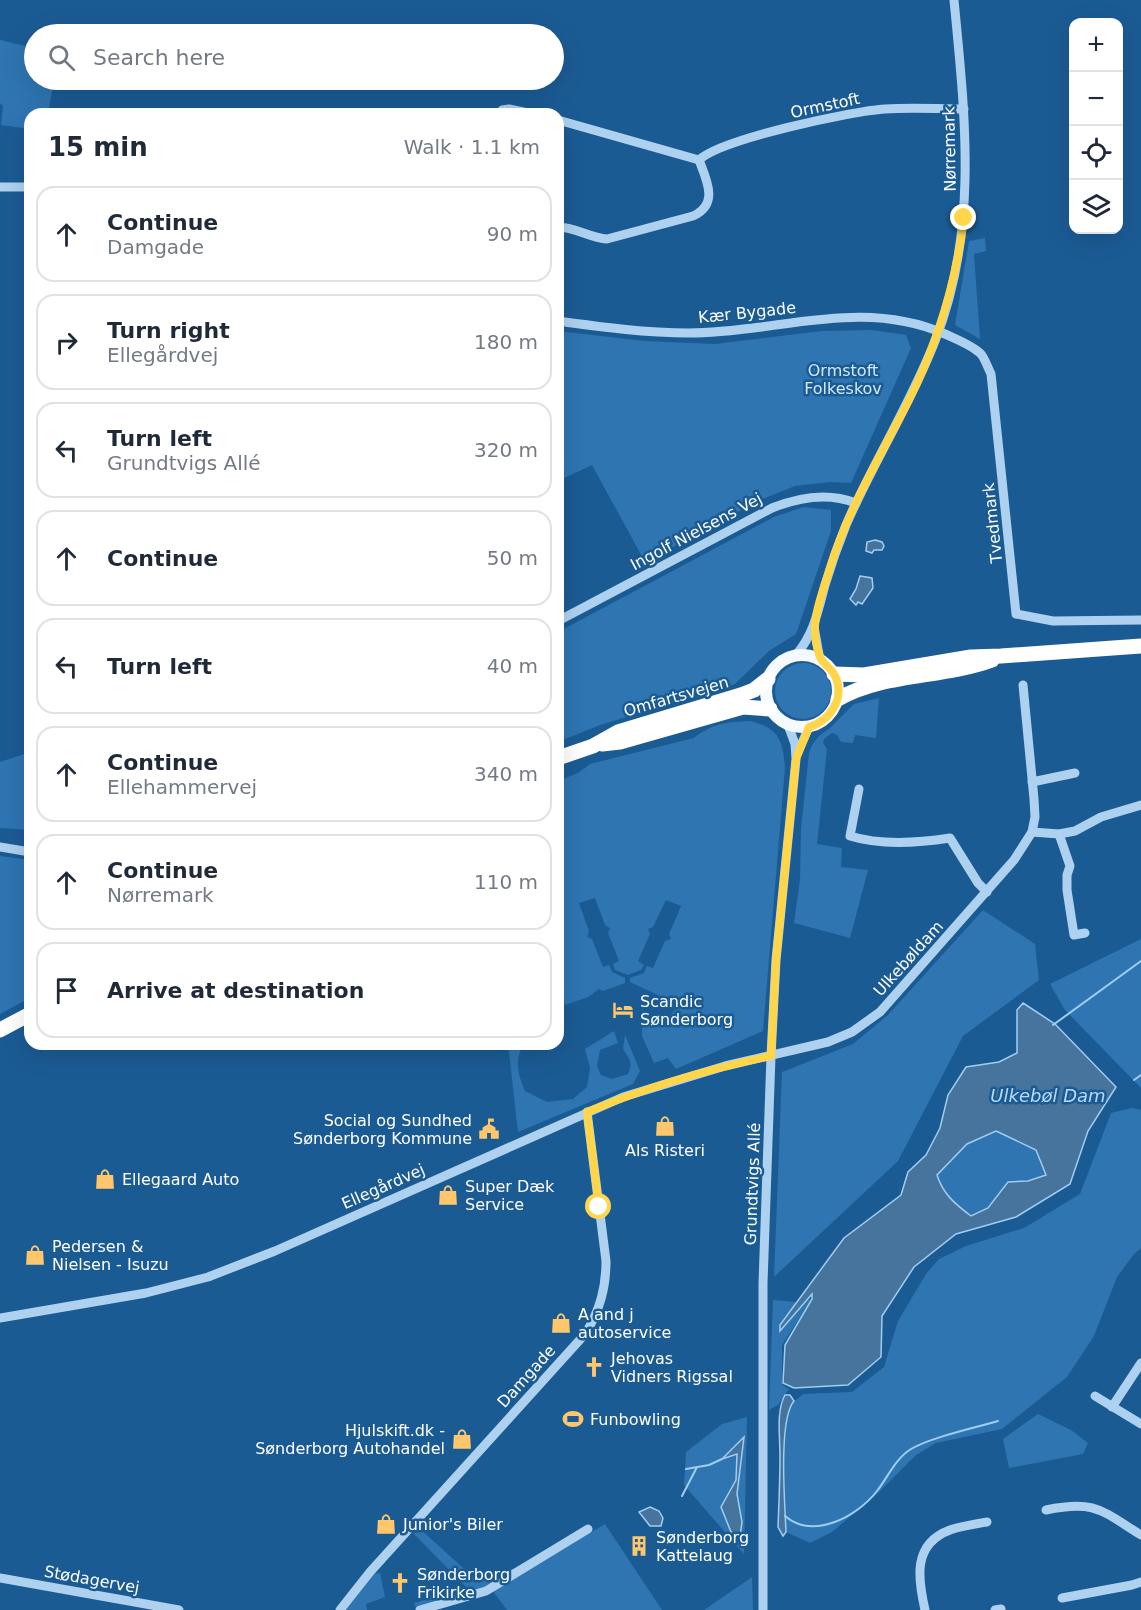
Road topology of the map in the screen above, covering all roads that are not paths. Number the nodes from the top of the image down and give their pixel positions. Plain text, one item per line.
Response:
1 (954, 0) edge
2 (964, 109) junction
3 (564, 122) edge
4 (699, 160) junction
5 (0, 187) edge
6 (24, 187) edge
7 (564, 228) edge
8 (564, 322) edge
9 (939, 331) junction
10 (856, 503) junction
11 (564, 618) edge
12 (1141, 620) edge
13 (814, 627) junction
14 (1141, 646) edge
15 (796, 655) junction
16 (1001, 656) junction
17 (820, 660) junction
18 (834, 674) junction
19 (768, 679) junction
20 (1023, 685) dead end
21 (838, 699) junction
22 (770, 709) junction
23 (788, 725) junction
24 (809, 727) junction
25 (593, 746) junction
26 (564, 756) edge
27 (796, 759) junction
28 (1075, 774) dead end
29 (1032, 782) junction
30 (859, 789) dead end
31 (1141, 805) edge
32 (1032, 832) junction
33 (1059, 834) junction
34 (0, 847) edge
35 (24, 851) edge
36 (987, 892) junction
37 (1085, 933) dead end
38 (24, 1017) edge
39 (0, 1030) edge
40 (771, 1056) junction
41 (587, 1112) junction
42 (0, 1318) edge
43 (1141, 1363) edge
44 (1095, 1396) dead end
45 (1112, 1407) junction
46 (1141, 1424) edge
47 (1046, 1510) dead end
48 (987, 1522) dead end
49 (588, 1529) dead end
50 (1141, 1535) edge
51 (0, 1578) edge
52 (1141, 1582) edge
53 (1062, 1598) dead end
54 (179, 1610) edge
55 (340, 1610) edge
56 (420, 1610) edge
57 (763, 1610) edge
58 (925, 1610) edge

1 - 2 street, Nørremark
2 - 4 street, Ormstoft
2 - 9 street, Nørremark
3 - 4 street
4 - 7 street
5 - 6 street
8 - 9 street, Kær Bygade
9 - 10 street, Nørremark
9 - 12 street, Tvedmark
10 - 11 street, Ingolf Nielsens Vej
10 - 13 street, Nørremark
13 - 15 street
13 - 17 street
14 - 16 highway
15 - 17 main road
15 - 19 main road
16 - 18 highway
16 - 21 highway
17 - 18 main road
18 - 21 main road
19 - 22 main road
19 - 25 highway, Omfartsvejen
20 - 29 street, Ulkebøldam
21 - 24 main road
22 - 23 main road
22 - 25 highway, Omfartsvejen
23 - 24 main road
23 - 27 street, Grundtvigs Allé
24 - 27 street, Grundtvigs Allé
25 - 26 highway, Omfartsvejen
27 - 40 street, Grundtvigs Allé
28 - 29 street
29 - 32 street, Ulkebøldam
30 - 36 street
31 - 33 street
32 - 33 street
32 - 36 street, Ulkebøldam
33 - 37 street
34 - 35 street
36 - 40 street, Ulkebøldam
38 - 39 highway
40 - 41 street, Ellegårdvej
40 - 57 street, Grundtvigs Allé
41 - 42 street, Ellegårdvej
41 - 55 street, Damgade
43 - 45 street
44 - 45 street
45 - 46 street
47 - 50 street
48 - 58 street
49 - 56 street
51 - 54 street, Stødagervej
52 - 53 street

